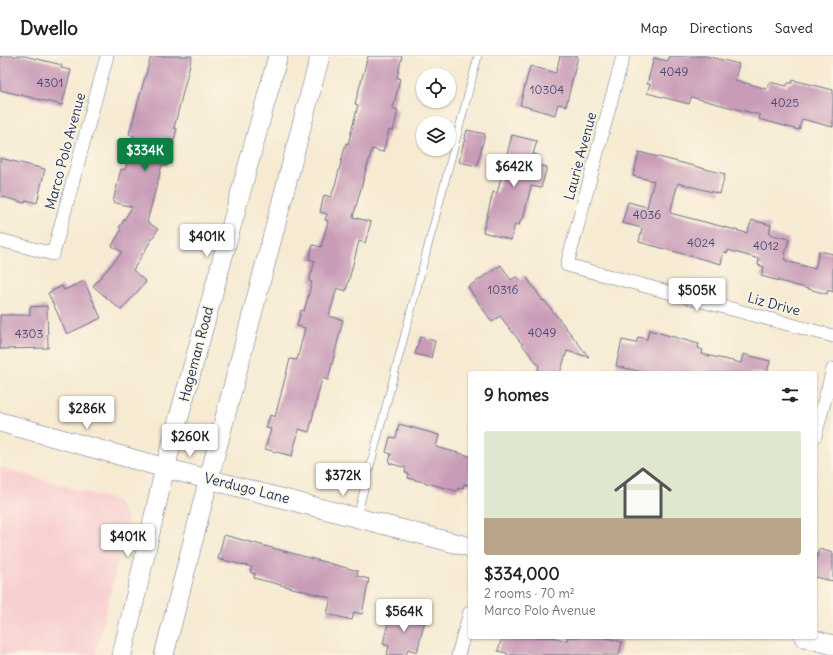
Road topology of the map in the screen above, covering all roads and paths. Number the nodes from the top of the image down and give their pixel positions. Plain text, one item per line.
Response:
1 (107, 56) edge
2 (278, 56) edge
3 (320, 56) edge
4 (478, 56) edge
5 (623, 56) edge
6 (0, 240) edge
7 (567, 265) joint
8 (833, 336) edge
9 (833, 369) edge
10 (0, 422) edge
11 (817, 429) edge
12 (165, 468) junction
13 (209, 478) junction
14 (357, 517) junction
15 (468, 546) edge
16 (468, 619) edge
17 (811, 639) edge
18 (833, 645) edge
19 (122, 655) edge
20 (164, 655) edge
21 (458, 655) edge

1 - 6 street, Marco Polo Avenue
2 - 12 main road, Hageman Road
3 - 13 main road
4 - 14 lane
5 - 7 street, Laurie Avenue
7 - 8 street, Liz Drive
9 - 11 street
10 - 12 main road, Verdugo Lane
12 - 13 main road, Verdugo Lane
12 - 19 main road, Hageman Road
13 - 14 main road, Verdugo Lane
13 - 20 main road
14 - 15 main road, Verdugo Lane
16 - 21 street
17 - 18 main road

